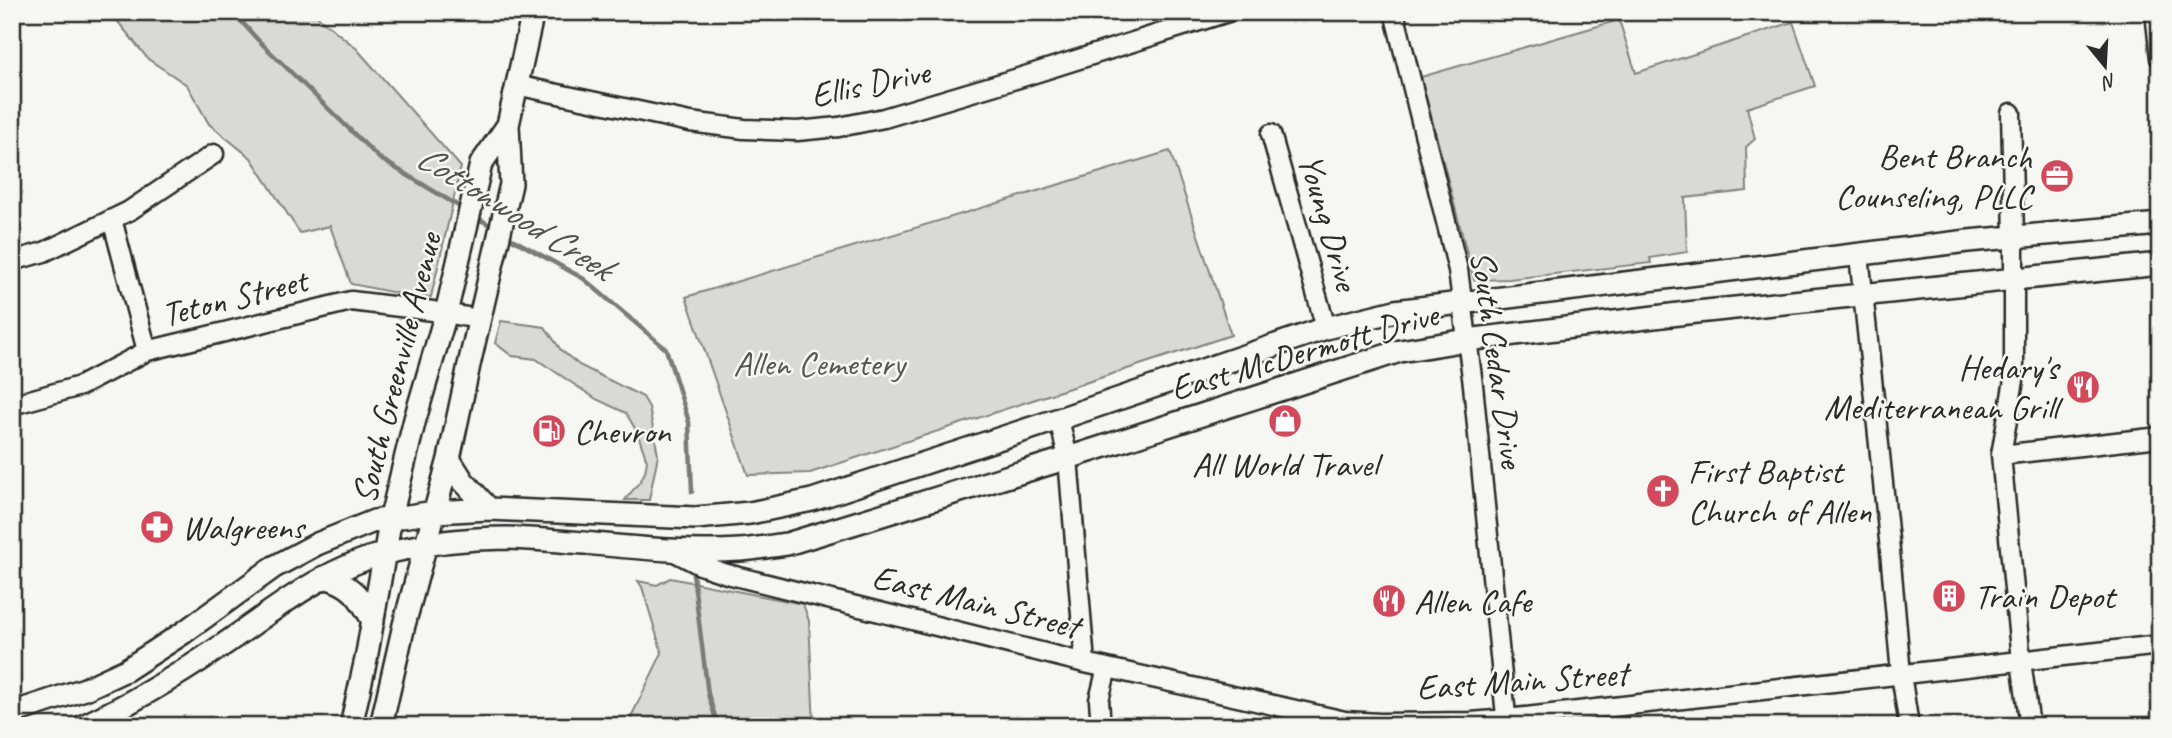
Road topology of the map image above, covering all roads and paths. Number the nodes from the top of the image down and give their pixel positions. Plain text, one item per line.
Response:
1 (533, 12) edge
2 (1228, 12) edge
3 (1394, 12) edge
4 (2155, 12) edge
5 (2160, 58) edge
6 (516, 85) junction
7 (2011, 113) dead end
8 (508, 125) junction
9 (1271, 134) dead end
10 (215, 154) dead end
11 (112, 219) junction
12 (2160, 224) edge
13 (2014, 236) junction
14 (1859, 256) junction
15 (12, 261) edge
16 (2160, 264) edge
17 (2014, 278) junction
18 (1863, 295) junction
19 (1462, 302) junction
20 (446, 313) junction
21 (480, 319) junction
22 (1326, 328) junction
23 (1467, 340) junction
24 (147, 351) junction
25 (12, 405) edge
26 (1059, 419) junction
27 (2160, 438) edge
28 (2001, 455) junction
29 (1068, 458) junction
30 (449, 459) junction
31 (489, 509) junction
32 (435, 512) junction
33 (391, 517) junction
34 (427, 544) junction
35 (668, 549) junction
36 (385, 554) junction
37 (324, 578) junction
38 (373, 621) junction
39 (2160, 645) edge
40 (2021, 661) junction
41 (1085, 663) junction
42 (1107, 668) junction
43 (126, 670) junction
44 (1901, 674) junction
45 (142, 697) junction
46 (12, 713) edge
47 (1507, 722) edge
48 (83, 726) edge
49 (351, 726) edge
50 (381, 726) edge
51 (1101, 726) edge
52 (1909, 726) edge
53 (2030, 726) edge

1 - 6 main road, South Greenville Avenue
2 - 6 street, Ellis Drive
3 - 19 street, South Cedar Drive
4 - 5 street
6 - 8 main road, South Greenville Avenue
7 - 13 street
8 - 20 main road, South Greenville Avenue
8 - 21 main road, South Greenville Avenue
9 - 22 street, Young Drive
10 - 11 street
11 - 15 street
11 - 24 street
12 - 13 main road, East McDermott Drive
13 - 14 main road, East McDermott Drive
13 - 17 street
14 - 18 street
14 - 19 main road, East McDermott Drive
16 - 17 main road, East McDermott Drive
17 - 18 main road, East McDermott Drive
17 - 28 street
18 - 23 main road, East McDermott Drive
18 - 44 street
19 - 22 main road, East McDermott Drive
19 - 23 street, South Cedar Drive
20 - 21 street, Teton Street
20 - 24 street, Teton Street
20 - 33 main road, South Greenville Avenue
21 - 30 main road, South Greenville Avenue
22 - 26 main road, East McDermott Drive
23 - 29 main road, East McDermott Drive
23 - 47 street, South Cedar Drive
24 - 25 street, Teton Street
26 - 29 street
26 - 31 main road, East McDermott Drive
27 - 28 street
28 - 40 street
29 - 35 main road, East McDermott Drive
29 - 41 street
30 - 31 main road
30 - 32 main road, South Greenville Avenue
31 - 32 main road
32 - 33 main road
32 - 34 main road, South Greenville Avenue
33 - 36 main road, South Greenville Avenue
33 - 43 main road
34 - 35 main road, East Main Street
34 - 36 main road, East Main Street
34 - 50 main road, South Greenville Avenue
35 - 41 street, East Main Street
36 - 37 main road, East Main Street
36 - 38 main road, South Greenville Avenue
37 - 38 main road
37 - 45 main road, East Main Street
38 - 49 main road, South Greenville Avenue
39 - 40 street, East Main Street
40 - 44 street, East Main Street
40 - 53 street
41 - 42 street, East Main Street
42 - 47 street, East Main Street
42 - 51 street
43 - 45 main road
43 - 46 main road
44 - 47 street, East Main Street
44 - 52 street
45 - 48 main road, East Main Street

